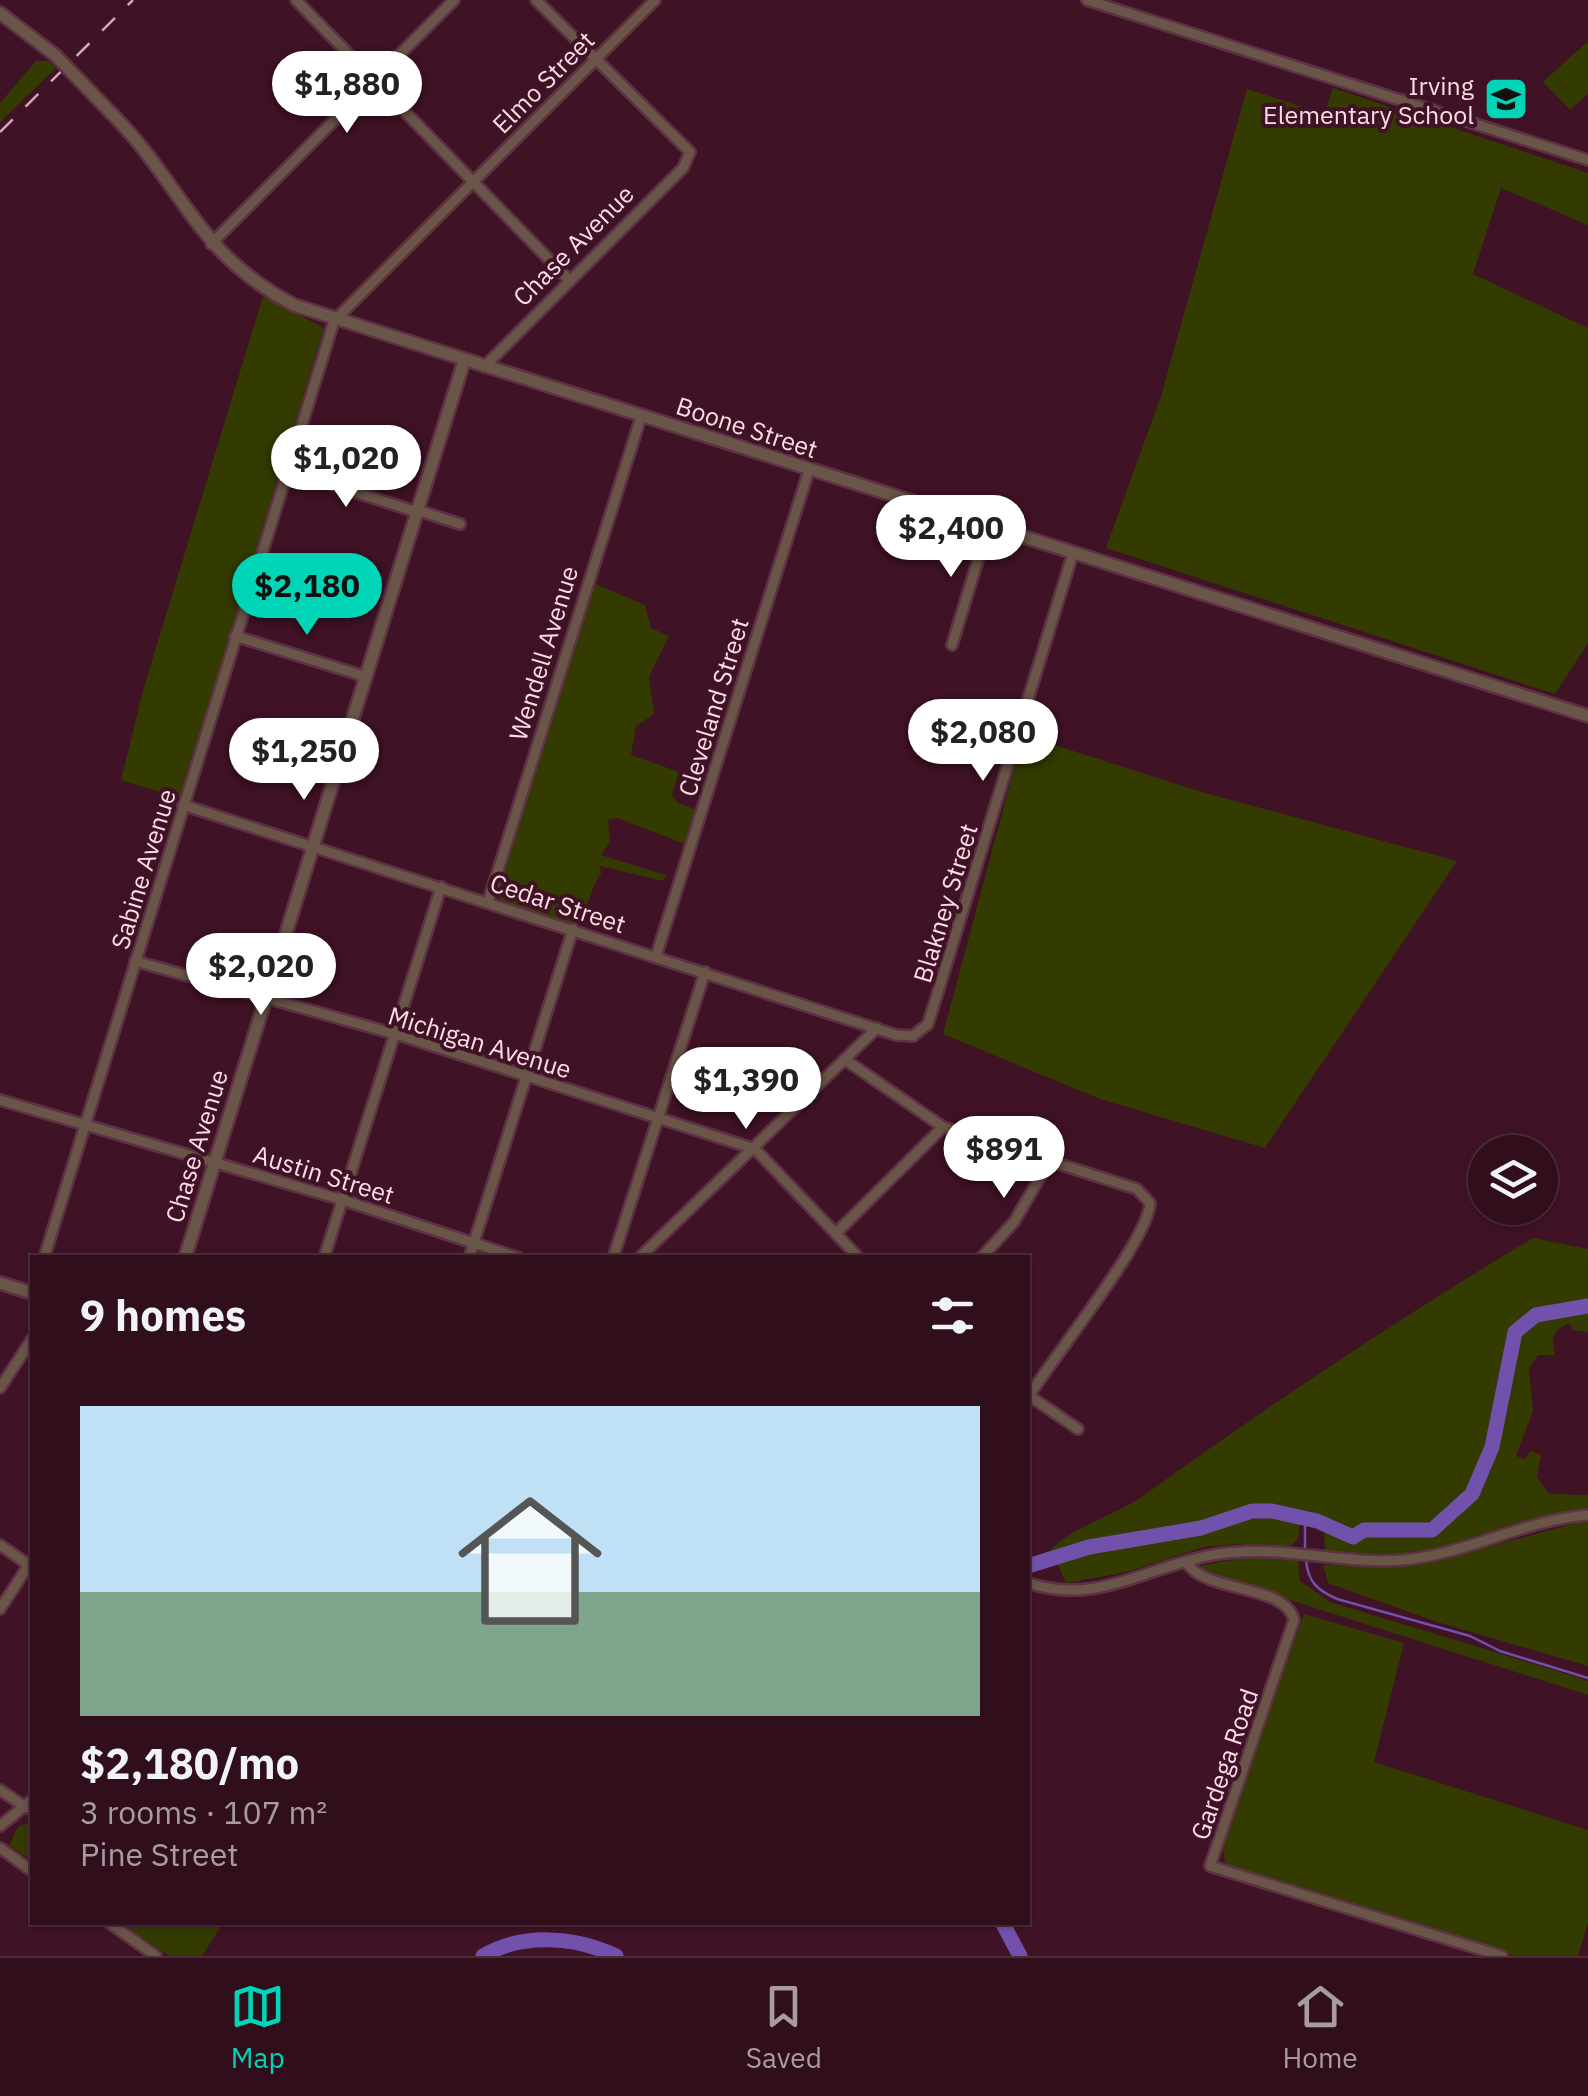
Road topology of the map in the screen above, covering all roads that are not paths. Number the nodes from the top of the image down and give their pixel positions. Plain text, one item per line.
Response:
1 (296, 0) edge
2 (454, 0) edge
3 (536, 0) edge
4 (654, 0) edge
5 (1086, 0) edge
6 (0, 13) edge
7 (595, 59) junction
8 (375, 81) junction
9 (1588, 160) edge
10 (472, 181) junction
11 (211, 244) junction
12 (569, 280) junction
13 (334, 321) junction
14 (464, 361) junction
15 (484, 368) junction
16 (641, 417) junction
17 (286, 470) junction
18 (809, 470) junction
19 (417, 511) junction
20 (460, 524) dead end
21 (988, 527) junction
22 (1073, 553) junction
23 (235, 636) junction
24 (952, 645) dead end
25 (366, 677) junction
26 (1588, 716) edge
27 (183, 804) junction
28 (312, 846) junction
29 (441, 886) junction
30 (488, 902) junction
31 (572, 929) junction
32 (656, 956) junction
33 (135, 962) junction
34 (705, 972) junction
35 (265, 999) junction
36 (877, 1028) junction
37 (920, 1034) joint
38 (394, 1036) junction
39 (847, 1062) junction
40 (525, 1076) junction
41 (0, 1100) edge
42 (658, 1118) junction
43 (85, 1124) junction
44 (943, 1126) junction
45 (755, 1149) junction
46 (216, 1162) junction
47 (1050, 1162) junction
48 (343, 1200) junction
49 (836, 1234) junction
50 (474, 1242) junction
51 (45, 1255) edge
52 (186, 1255) edge
53 (325, 1255) edge
54 (470, 1255) edge
55 (511, 1255) edge
56 (615, 1255) edge
57 (642, 1255) edge
58 (856, 1255) edge
59 (984, 1255) edge
60 (0, 1283) edge
61 (30, 1291) edge
62 (30, 1342) edge
63 (0, 1388) edge
64 (1030, 1392) edge
65 (1030, 1396) edge
66 (1078, 1429) dead end
67 (1588, 1515) edge
68 (0, 1545) edge
69 (1186, 1562) junction
70 (30, 1563) edge
71 (30, 1567) edge
72 (1030, 1584) edge
73 (0, 1609) edge
74 (0, 1790) edge
75 (30, 1804) edge
76 (0, 1826) edge
77 (0, 1848) edge
78 (30, 1870) edge
79 (112, 1925) edge
80 (156, 1956) edge
81 (1502, 1956) edge

1 - 8 street
2 - 8 street
3 - 7 street
4 - 7 street, Elmo Street
5 - 9 street
6 - 11 street, Boone Street, bridge
7 - 10 street, Elmo Street
7 - 12 street, Chase Avenue
8 - 10 street
8 - 11 street
10 - 12 street
10 - 13 street, Elmo Street
11 - 13 street, Boone Street
12 - 15 street, Chase Avenue
13 - 14 street, Boone Street
13 - 17 street, Sabine Avenue
14 - 15 street, Boone Street
14 - 19 street, Chase Avenue
15 - 16 street, Boone Street
16 - 18 street, Boone Street
16 - 30 street, Wendell Avenue
17 - 19 street
17 - 23 street, Sabine Avenue
18 - 21 street, Boone Street
18 - 32 street, Cleveland Street
19 - 20 street
19 - 25 street, Chase Avenue
21 - 22 street, Boone Street
21 - 24 street
22 - 26 street, Boone Street
22 - 37 street, Blakney Street
23 - 25 street
23 - 27 street, Sabine Avenue
25 - 28 street, Chase Avenue
27 - 28 street, Cedar Street
27 - 33 street, Sabine Avenue
28 - 29 street, Cedar Street
28 - 35 street, Chase Avenue
29 - 30 street, Cedar Street
29 - 38 street
30 - 31 street, Cedar Street
31 - 32 street, Cedar Street
31 - 40 street
32 - 34 street, Cedar Street
33 - 35 street, Michigan Avenue
33 - 43 street, Sabine Avenue
34 - 36 street, Cedar Street
34 - 42 street
35 - 38 street, Michigan Avenue
35 - 46 street, Chase Avenue
36 - 37 street, Cedar Street
36 - 39 street
38 - 40 street, Michigan Avenue
38 - 48 street
39 - 44 street
39 - 45 street
40 - 42 street, Michigan Avenue
40 - 50 street
41 - 43 street, Austin Street
42 - 45 street, Michigan Avenue
42 - 56 street
43 - 46 street, Austin Street
43 - 51 street, Sabine Avenue
44 - 47 street
44 - 49 street
45 - 49 street
45 - 57 street
46 - 48 street, Austin Street
46 - 52 street, Chase Avenue
47 - 59 street
47 - 64 street
48 - 50 street, Austin Street
48 - 53 street
49 - 58 street
50 - 54 street
50 - 55 street, Austin Street
60 - 61 street
62 - 63 street
65 - 66 street
67 - 69 street
68 - 70 street
69 - 72 street
69 - 81 street, Gardega Road
71 - 73 street
74 - 75 street
75 - 76 street
77 - 78 street
79 - 80 street

